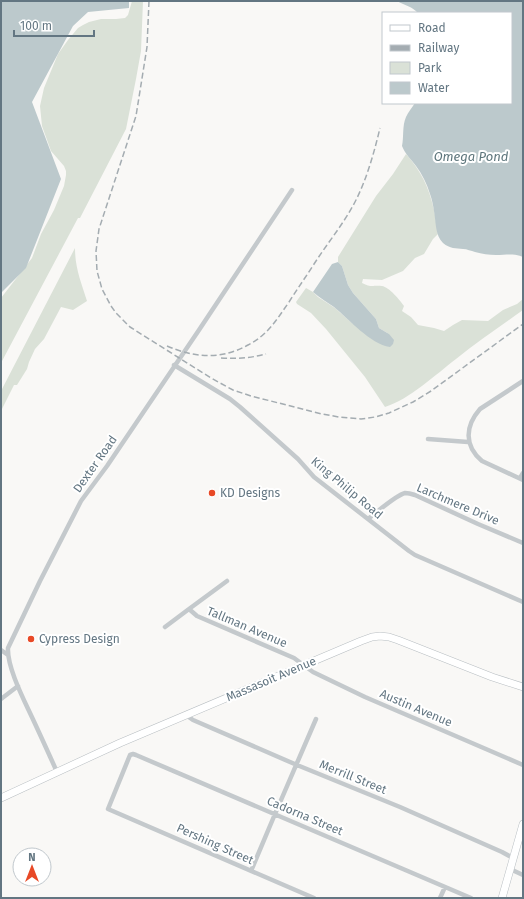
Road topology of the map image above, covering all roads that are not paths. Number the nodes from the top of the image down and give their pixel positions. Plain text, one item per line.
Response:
1 (292, 190) dead end
2 (174, 365) junction
3 (523, 381) edge
4 (428, 439) dead end
5 (468, 442) junction
6 (523, 473) edge
7 (522, 479) edge
8 (368, 519) junction
9 (523, 543) edge
10 (227, 581) dead end
11 (523, 602) edge
12 (190, 609) junction
13 (165, 627) dead end
14 (1, 650) edge
15 (8, 655) junction
16 (303, 665) junction
17 (18, 686) junction
18 (523, 688) edge
19 (1, 699) edge
20 (186, 715) junction
21 (316, 719) dead end
22 (296, 765) junction
23 (523, 765) edge
24 (57, 772) junction
25 (25, 786) junction
26 (1, 793) edge
27 (1, 798) edge
28 (108, 809) joint
29 (275, 814) junction
30 (523, 824) edge
31 (513, 858) junction
32 (510, 869) junction
33 (251, 871) junction
34 (523, 875) edge
35 (445, 887) junction
36 (314, 898) edge
37 (440, 898) edge
38 (471, 898) edge
39 (502, 898) edge

1 - 2 street, Dexter Road
2 - 8 street, King Philip Road
2 - 15 street, Dexter Road
3 - 5 street
4 - 5 street
5 - 7 street
6 - 7 street
8 - 9 street, Larchmere Drive
8 - 11 street, King Philip Road
10 - 12 street
12 - 13 street, Tallman Avenue
12 - 16 street, Tallman Avenue
14 - 15 street
15 - 17 street
16 - 18 main road, Massasoit Avenue
16 - 20 main road, Massasoit Avenue
16 - 23 street, Austin Avenue
17 - 19 street
17 - 24 street
20 - 22 street, Merrill Street
20 - 24 main road, Massasoit Avenue
21 - 22 street
22 - 29 street
22 - 31 street, Merrill Street
24 - 25 main road, Massasoit Avenue
25 - 26 main road, Massasoit Avenue
25 - 27 main road, Massasoit Avenue
28 - 29 street, Cadorna Street
28 - 33 street, Pershing Street
29 - 33 street
29 - 35 street, Cadorna Street
30 - 31 main road
31 - 32 main road
32 - 34 street
32 - 39 main road
33 - 36 street, Pershing Street
35 - 37 street
35 - 38 street, Cadorna Street

